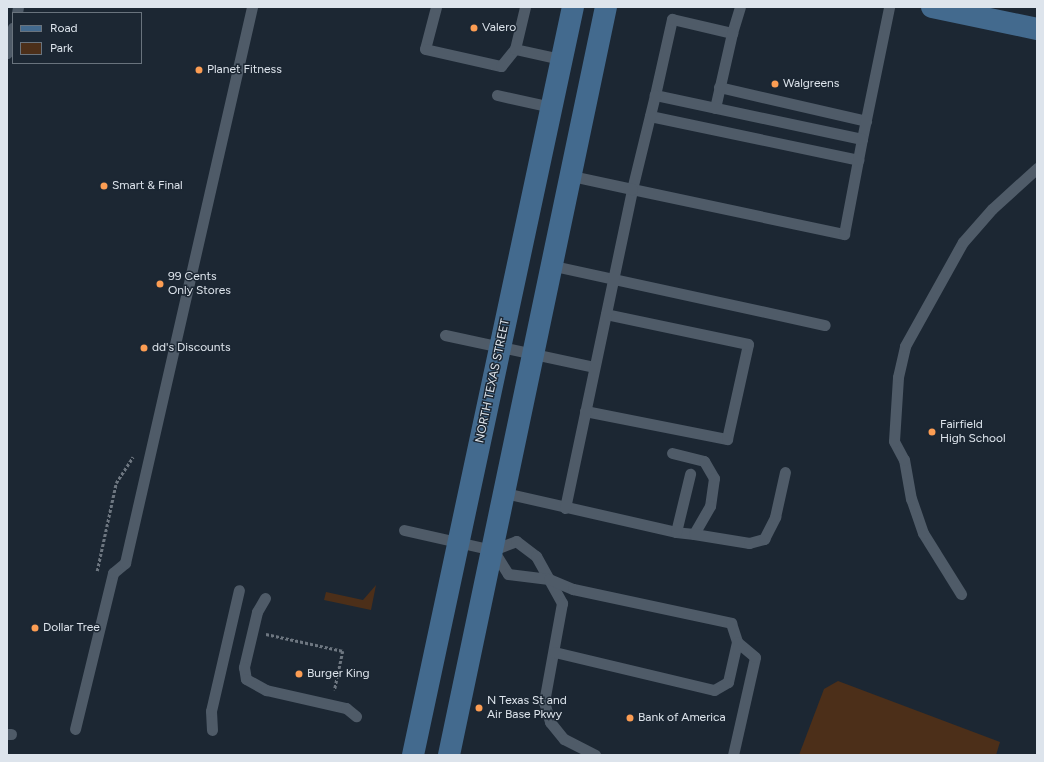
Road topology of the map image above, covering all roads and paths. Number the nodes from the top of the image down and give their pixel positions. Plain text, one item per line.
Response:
1 (252, 7) edge
2 (436, 7) edge
3 (525, 7) edge
4 (573, 7) edge
5 (606, 7) edge
6 (740, 7) edge
7 (889, 7) edge
8 (932, 7) edge
9 (1037, 28) edge
10 (12, 32) edge
11 (732, 33) junction
12 (515, 49) junction
13 (7, 53) edge
14 (561, 59) junction
15 (719, 87) junction
16 (497, 95) dead end
17 (655, 95) junction
18 (551, 107) junction
19 (715, 108) junction
20 (650, 116) junction
21 (866, 121) junction
22 (862, 139) junction
23 (858, 160) junction
24 (1037, 168) edge
25 (572, 176) junction
26 (632, 189) junction
27 (554, 266) junction
28 (613, 279) junction
29 (606, 314) junction
30 (825, 325) dead end
31 (445, 335) dead end
32 (500, 347) junction
33 (535, 355) junction
34 (594, 367) junction
35 (585, 411) junction
36 (672, 453) dead end
37 (135, 455) dead end
38 (785, 472) dead end
39 (690, 474) dead end
40 (505, 493) junction
41 (565, 508) junction
42 (404, 530) dead end
43 (676, 532) junction
44 (694, 534) junction
45 (459, 542) junction
46 (493, 550) junction
47 (95, 576) dead end
48 (549, 579) junction
49 (239, 590) dead end
50 (961, 594) dead end
51 (265, 598) dead end
52 (260, 633) dead end
53 (737, 642) junction
54 (554, 652) junction
55 (335, 693) dead end
56 (356, 716) dead end
57 (75, 729) dead end
58 (212, 730) dead end
59 (413, 755) edge
60 (449, 755) edge
61 (595, 755) edge
62 (733, 755) edge

1 - 57 lane
2 - 12 lane
3 - 12 lane
4 - 14 main road, NORTH TEXAS STREET
5 - 25 main road
6 - 11 lane
7 - 21 lane
8 - 9 main road
10 - 13 lane
11 - 15 lane
11 - 17 lane
12 - 14 lane
14 - 18 main road, NORTH TEXAS STREET
15 - 19 lane
15 - 21 lane
16 - 18 lane
17 - 19 lane
17 - 20 lane
18 - 32 main road, NORTH TEXAS STREET
19 - 22 lane
20 - 23 lane
20 - 26 lane
21 - 22 lane
22 - 23 lane
23 - 26 lane
24 - 50 lane
25 - 26 lane
25 - 27 main road
26 - 28 lane
27 - 28 lane
27 - 33 main road
28 - 29 lane
28 - 30 lane
29 - 34 lane
29 - 35 lane
31 - 32 lane
32 - 33 lane
32 - 45 main road, NORTH TEXAS STREET
33 - 34 lane
33 - 40 main road
34 - 35 lane
35 - 41 lane
36 - 44 lane
37 - 47 path
38 - 44 lane
39 - 43 lane
40 - 41 lane
40 - 46 main road
41 - 43 lane
42 - 45 lane
43 - 44 lane
45 - 46 lane
45 - 59 main road, NORTH TEXAS STREET
46 - 48 lane
46 - 48 lane
46 - 60 main road
48 - 53 lane
48 - 54 lane
49 - 58 lane
51 - 56 lane
52 - 55 path
53 - 54 lane
53 - 62 lane
54 - 61 lane

